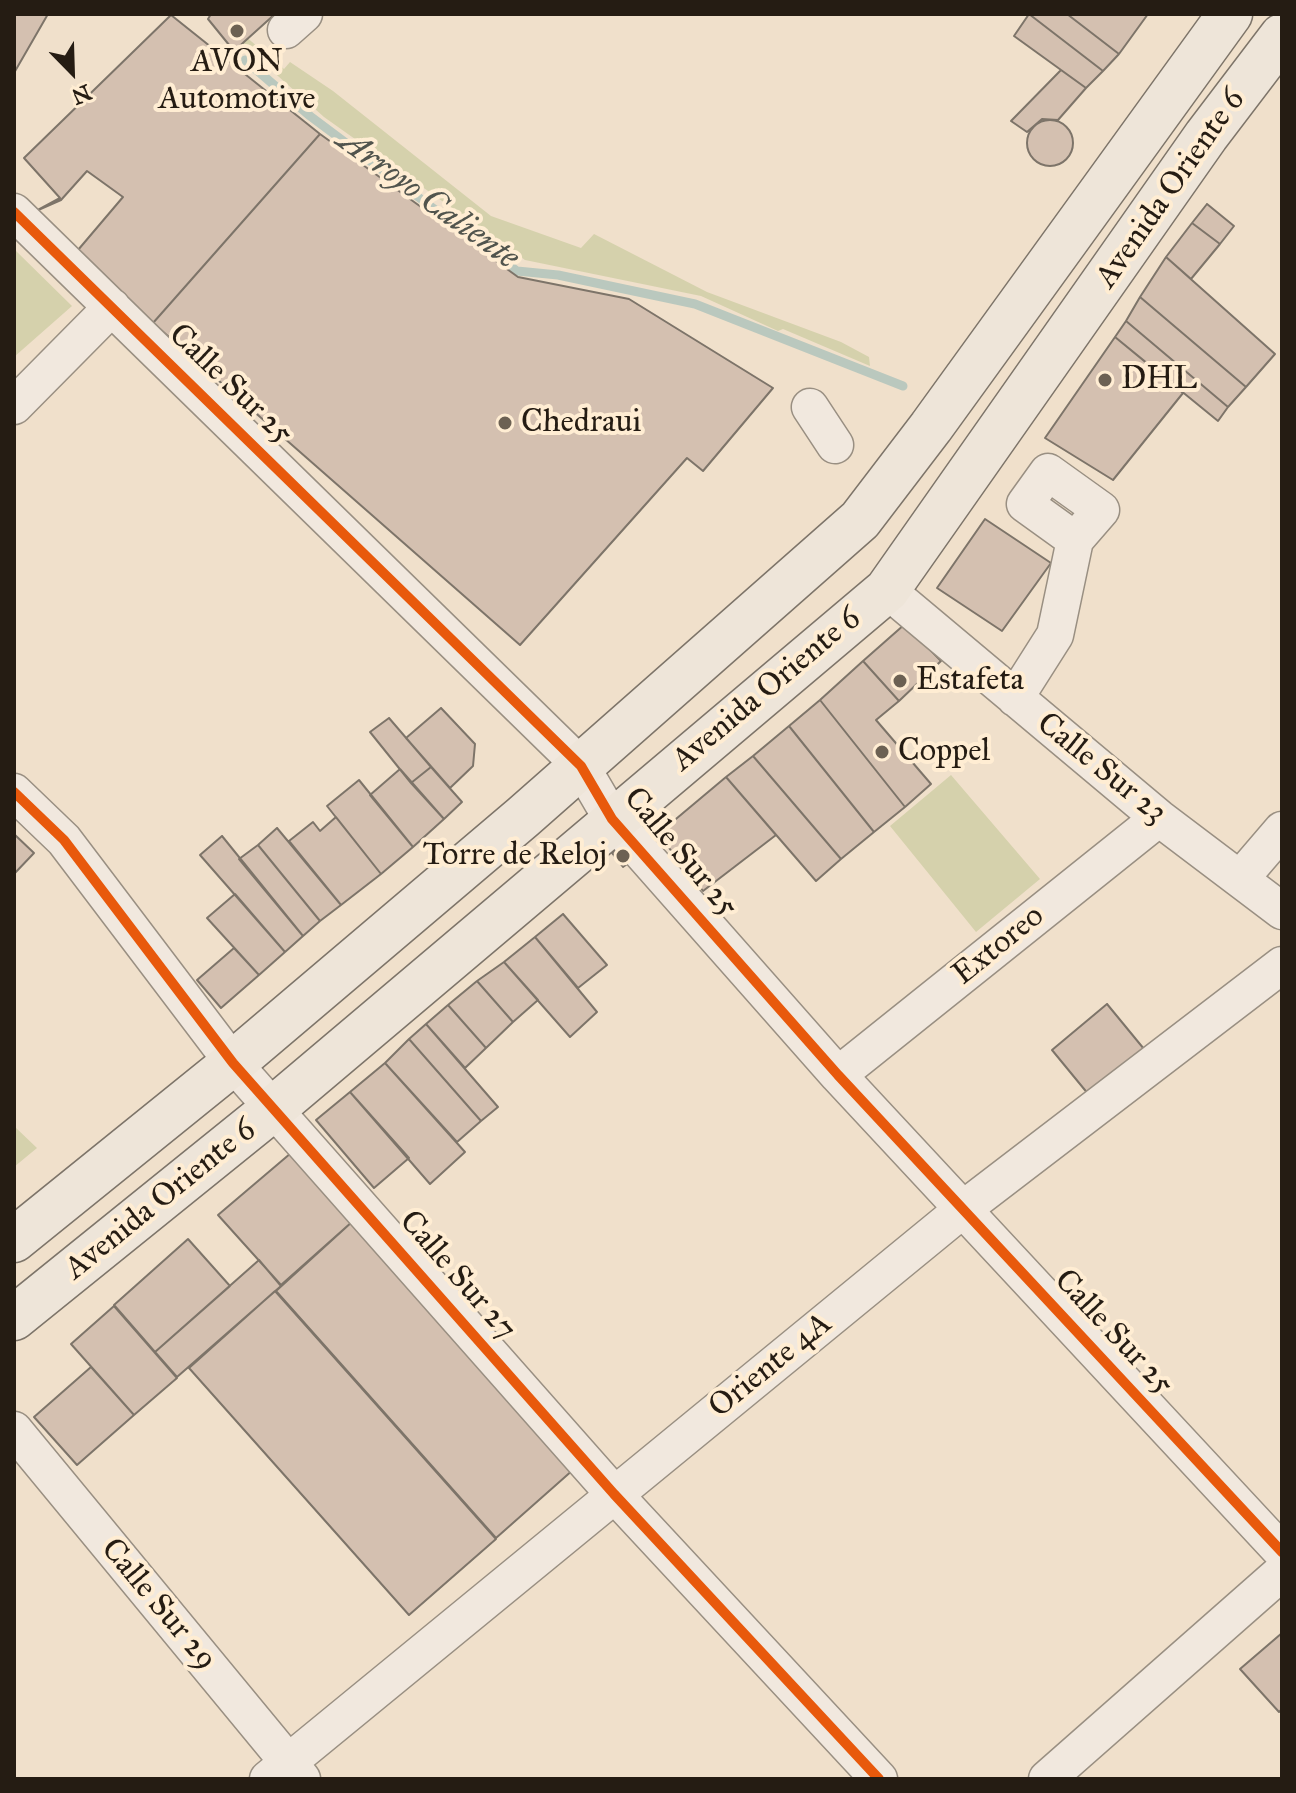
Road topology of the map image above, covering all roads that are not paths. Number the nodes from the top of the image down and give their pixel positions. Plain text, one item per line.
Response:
1 (1230, 14) edge
2 (1282, 36) edge
3 (14, 212) edge
4 (112, 307) junction
5 (14, 406) edge
6 (810, 407) dead end
7 (835, 445) dead end
8 (860, 520) junction
9 (1075, 540) dead end
10 (899, 575) junction
11 (768, 602) junction
12 (1015, 698) junction
13 (581, 766) junction
14 (14, 792) edge
15 (1159, 818) junction
16 (612, 819) junction
17 (1282, 830) edge
18 (1240, 879) junction
19 (1282, 911) edge
20 (475, 936) junction
21 (1282, 965) edge
22 (233, 1063) junction
23 (838, 1075) junction
24 (274, 1108) junction
25 (962, 1210) junction
26 (14, 1240) edge
27 (14, 1318) edge
28 (14, 1430) edge
29 (614, 1494) junction
30 (1282, 1552) edge
31 (1282, 1572) edge
32 (286, 1773) edge
33 (879, 1779) edge
34 (1047, 1779) edge

1 - 8 main road, Avenida Oriente 6
2 - 10 main road, Avenida Oriente 6
3 - 4 street, Calle Sur 25
4 - 5 street
4 - 13 street, Calle Sur 25
6 - 7 street
8 - 10 main road
8 - 11 main road, Avenida Oriente 6
9 - 12 street
10 - 12 street, Calle Sur 23
10 - 16 main road, Avenida Oriente 6
11 - 13 main road, Avenida Oriente 6
11 - 16 main road
12 - 15 street, Calle Sur 23
13 - 16 street, Calle Sur 25
13 - 20 main road
13 - 22 main road, Avenida Oriente 6
14 - 22 street, Calle Sur 27
15 - 18 street, Calle Sur 23
15 - 23 street, Extoreo
16 - 20 main road, Avenida Oriente 6
16 - 23 street, Calle Sur 25
17 - 18 street
18 - 19 street, Calle Sur 23
20 - 24 main road, Avenida Oriente 6
21 - 25 street, Oriente 4A
22 - 24 street, Calle Sur 27
22 - 26 main road, Avenida Oriente 6
23 - 25 street, Calle Sur 25
24 - 27 main road, Avenida Oriente 6
24 - 29 street, Calle Sur 27
25 - 29 street, Oriente 4A
25 - 30 street, Calle Sur 25
28 - 32 street, Calle Sur 29
29 - 32 street, Oriente 4A
29 - 33 street, Calle Sur 27
31 - 34 street

